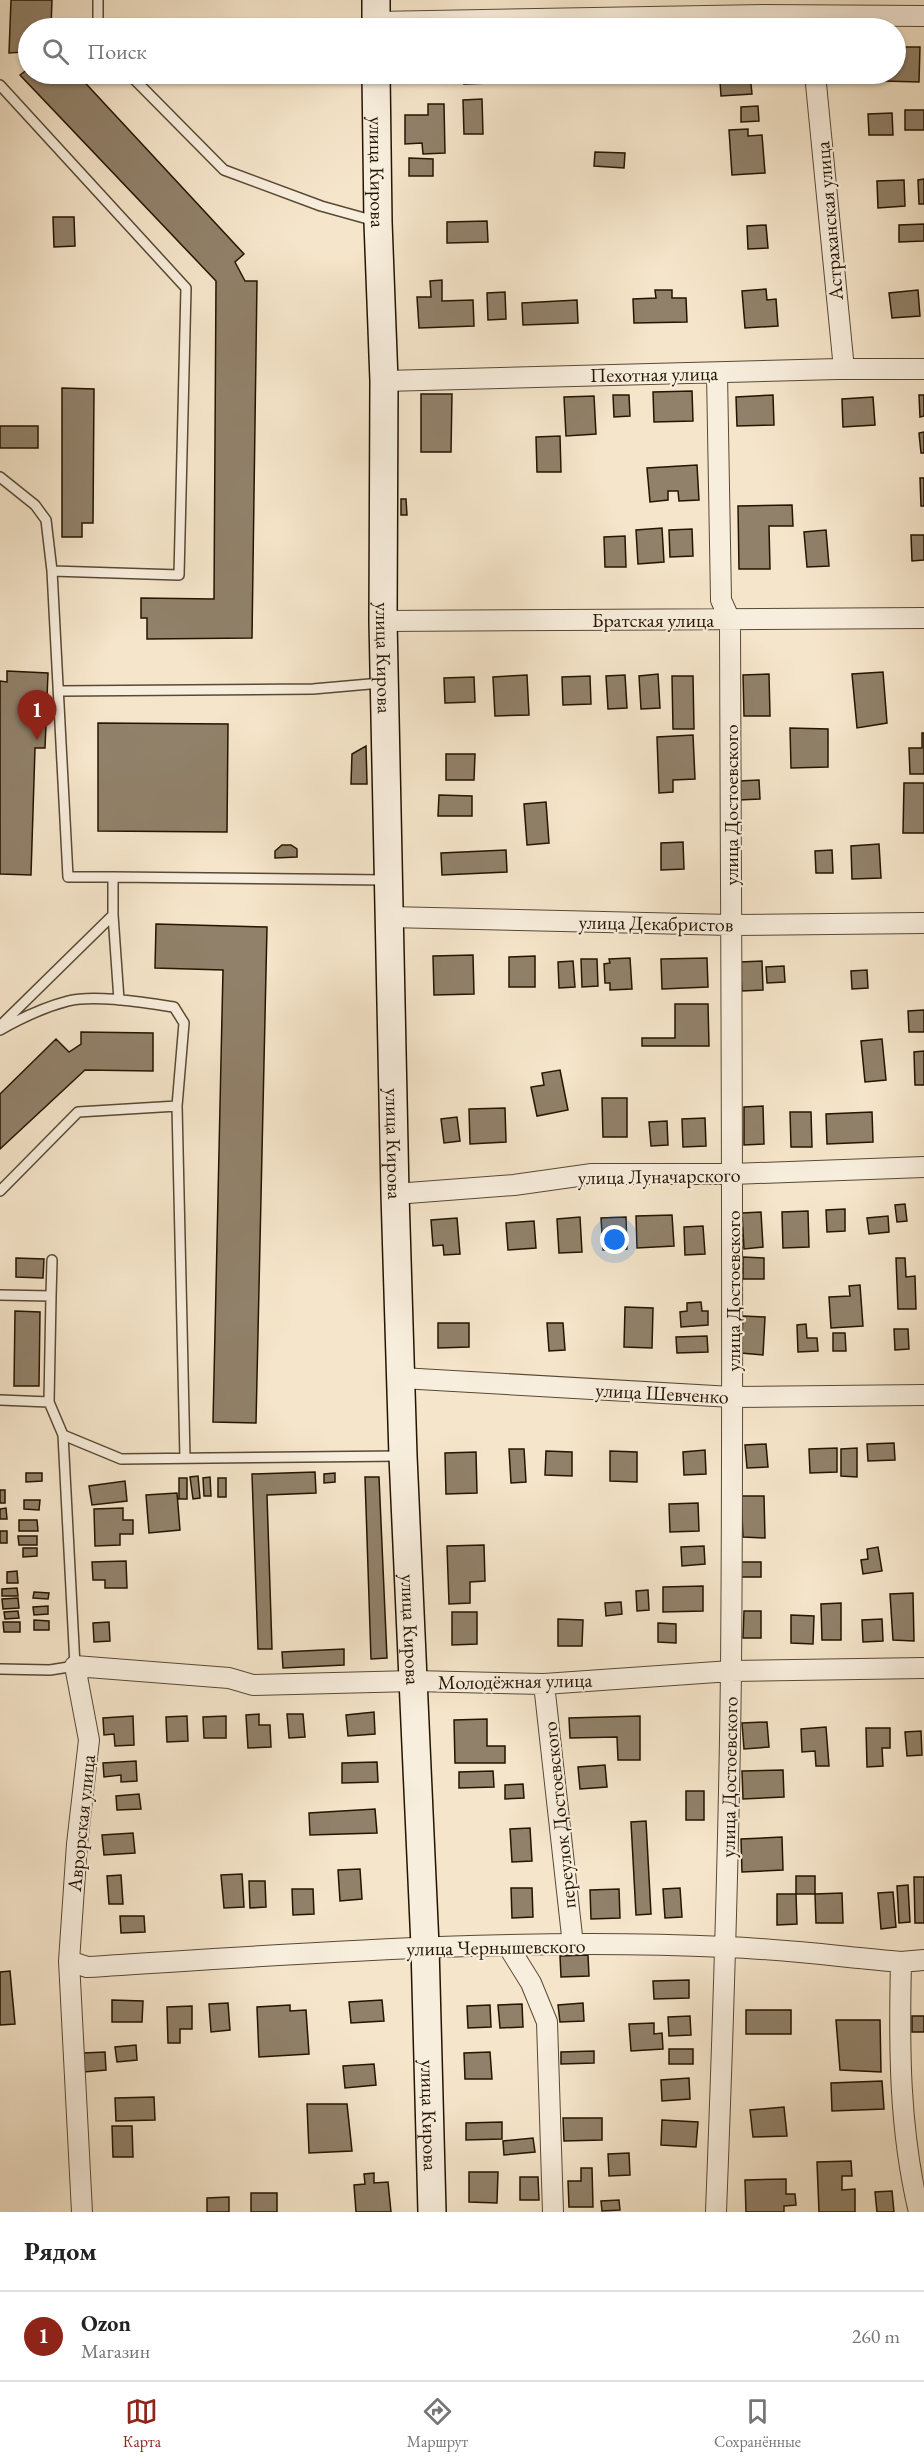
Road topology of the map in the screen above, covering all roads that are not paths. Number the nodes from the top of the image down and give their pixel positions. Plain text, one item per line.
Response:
1 (98, 0) edge
2 (809, 15) edge
3 (924, 16) edge
4 (376, 17) edge
5 (98, 18) edge
6 (139, 84) edge
7 (376, 84) edge
8 (816, 84) edge
9 (0, 85) edge
10 (378, 222) junction
11 (844, 369) junction
12 (924, 369) edge
13 (717, 373) junction
14 (384, 381) junction
15 (0, 477) edge
16 (52, 571) junction
17 (924, 618) edge
18 (730, 620) junction
19 (383, 621) junction
20 (384, 683) junction
21 (59, 691) junction
22 (113, 878) junction
23 (387, 880) junction
24 (113, 915) junction
25 (388, 917) junction
26 (924, 924) edge
27 (731, 925) junction
28 (119, 1000) junction
29 (0, 1028) edge
30 (177, 1106) junction
31 (924, 1167) edge
32 (733, 1174) junction
33 (0, 1191) edge
34 (395, 1194) junction
35 (52, 1260) dead end
36 (0, 1295) edge
37 (51, 1296) junction
38 (401, 1378) junction
39 (924, 1395) edge
40 (732, 1397) junction
41 (0, 1400) edge
42 (49, 1402) junction
43 (63, 1435) junction
44 (403, 1456) junction
45 (185, 1458) junction
46 (75, 1666) junction
47 (924, 1668) edge
48 (0, 1669) edge
49 (731, 1671) junction
50 (414, 1682) junction
51 (544, 1684) junction
52 (573, 1945) junction
53 (425, 1946) junction
54 (508, 1946) junction
55 (726, 1947) junction
56 (924, 1960) edge
57 (69, 1961) junction
58 (901, 1962) junction
59 (82, 2212) edge
60 (432, 2212) edge
61 (553, 2212) edge
62 (716, 2212) edge
63 (919, 2212) edge

1 - 5 lane
2 - 3 street
2 - 4 street
6 - 10 lane
7 - 10 main road, улица Кирова
8 - 11 street, Астраханская улица
9 - 16 lane
10 - 14 main road, улица Кирова
11 - 12 street, Пехотная улица
11 - 13 street, Пехотная улица
13 - 14 street, Пехотная улица
13 - 18 street, улица Достоевского
14 - 19 main road, улица Кирова
15 - 16 lane
16 - 21 lane
17 - 18 street, Братская улица
18 - 19 street, Братская улица
18 - 27 street, улица Достоевского
19 - 20 main road, улица Кирова
20 - 21 lane
20 - 23 main road, улица Кирова
21 - 22 lane
22 - 23 lane
22 - 24 lane
23 - 25 main road, улица Кирова
24 - 28 lane
24 - 29 lane
25 - 27 street, улица Декабристов
25 - 34 main road, улица Кирова
26 - 27 street, улица Декабристов
27 - 32 street, улица Достоевского
28 - 29 lane
28 - 30 lane
30 - 33 lane
30 - 45 lane
31 - 32 street, улица Луначарского
32 - 34 street, улица Луначарского
32 - 40 street, улица Достоевского
34 - 38 main road, улица Кирова
35 - 37 lane
36 - 37 lane
37 - 42 lane
38 - 40 street, улица Шевченко
38 - 44 main road, улица Кирова
39 - 40 street, улица Шевченко
40 - 49 street, улица Достоевского
41 - 42 lane
42 - 43 lane
43 - 45 lane
43 - 46 lane, Аврорская улица
44 - 45 lane
44 - 50 main road, улица Кирова
46 - 48 lane, Молодёжная улица
46 - 50 street, Молодёжная улица
46 - 57 street, Аврорская улица
47 - 49 street, Молодёжная улица
49 - 51 street, Молодёжная улица
49 - 55 street, улица Достоевского
50 - 51 street, Молодёжная улица
50 - 53 main road, улица Кирова
51 - 52 street, переулок Достоевского
52 - 54 street, улица Чернышевского
52 - 55 street, улица Чернышевского
53 - 54 street, улица Чернышевского
53 - 57 street, улица Чернышевского
53 - 60 main road, улица Кирова
54 - 61 street
55 - 58 street, улица Чернышевского
55 - 62 street, улица Достоевского
56 - 58 street, улица Чернышевского
57 - 59 street, Аврорская улица
58 - 63 street

